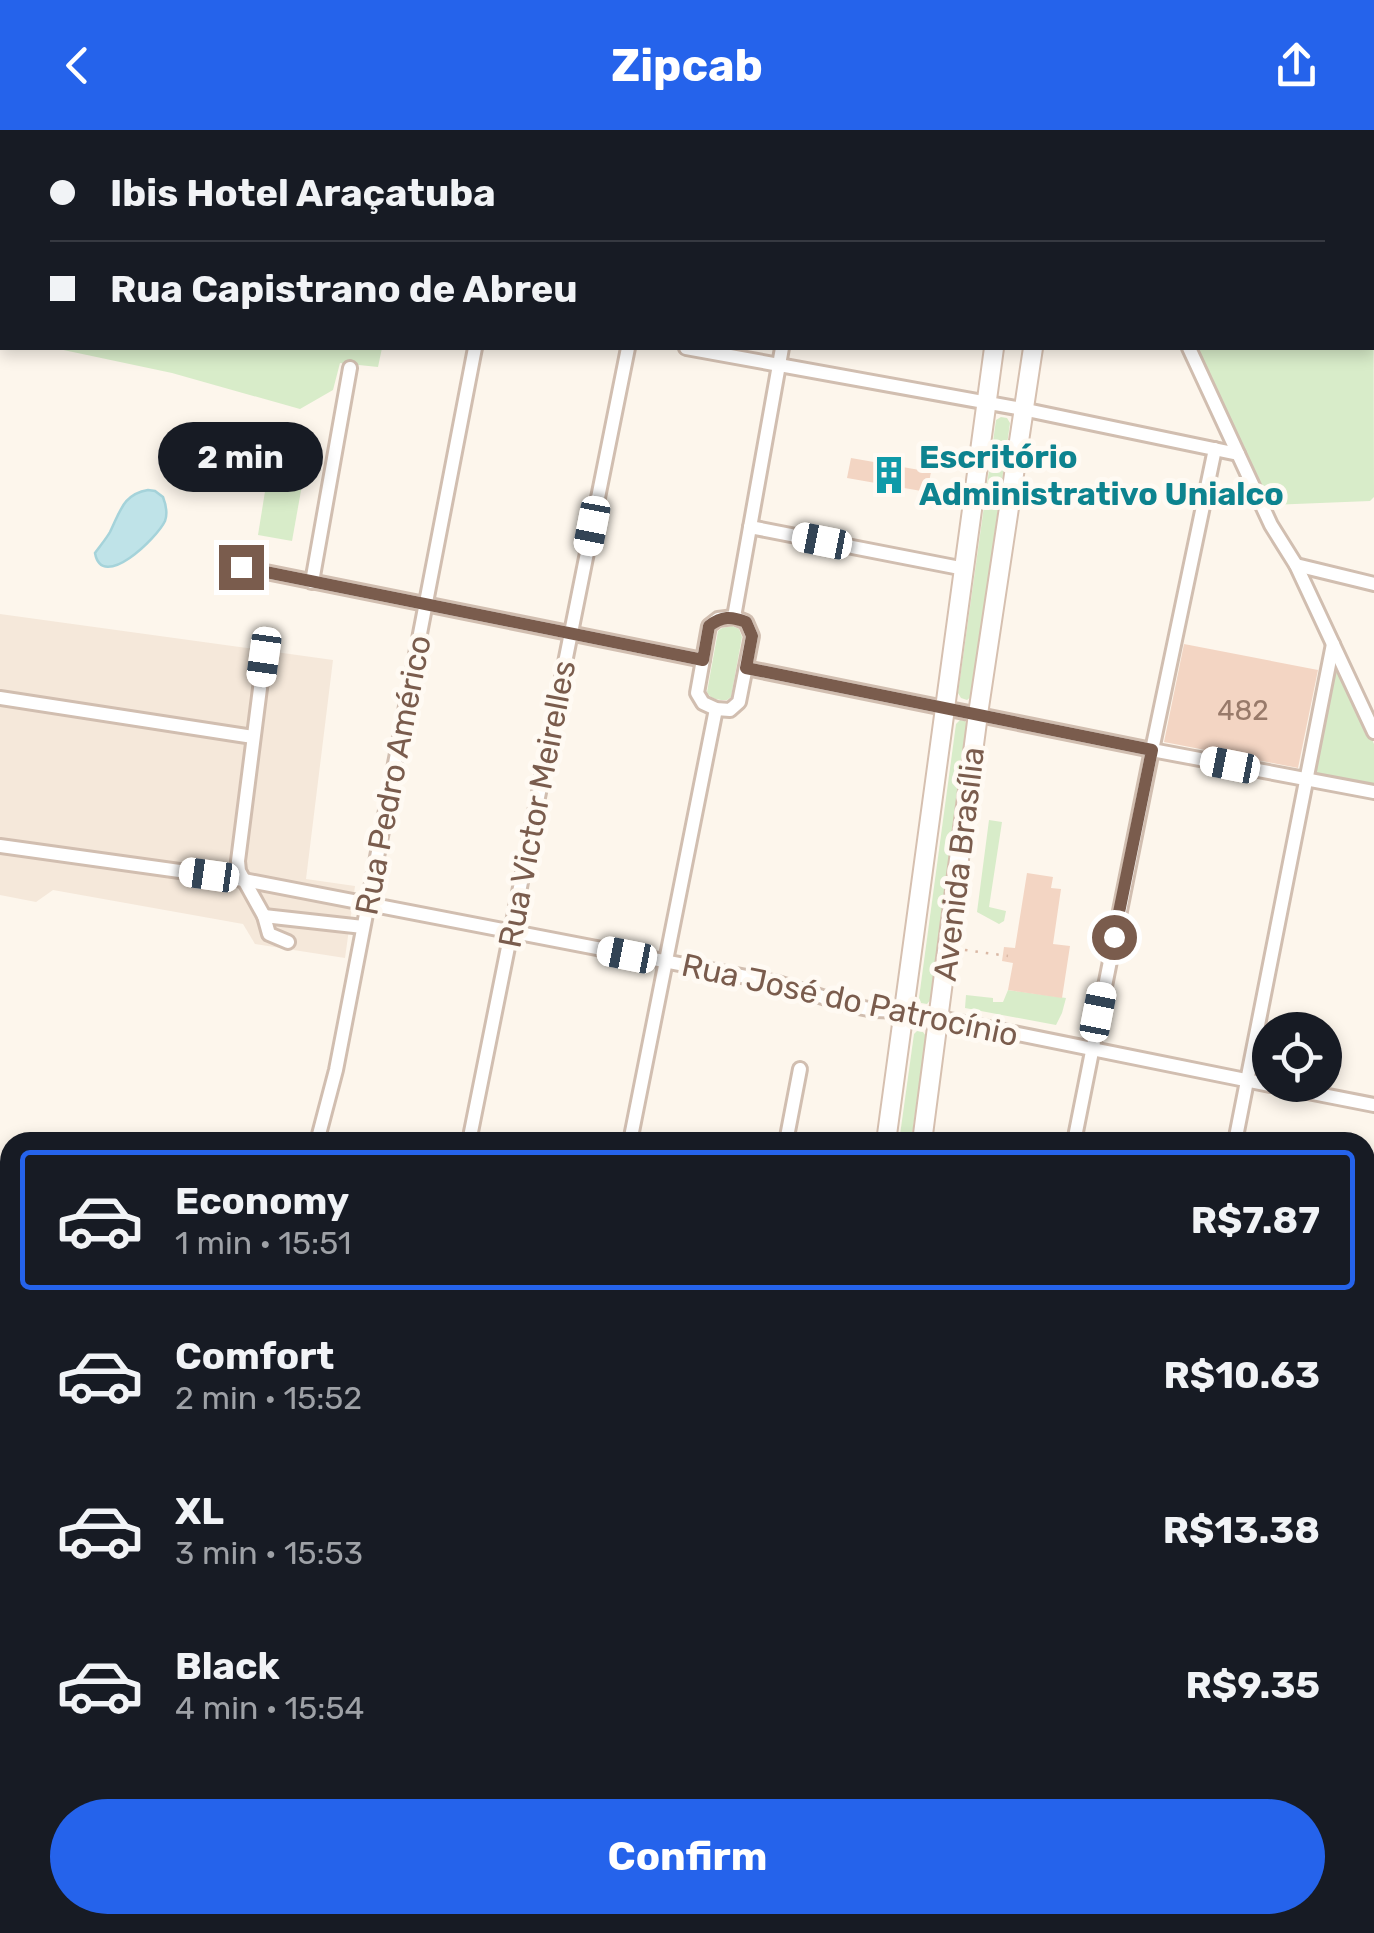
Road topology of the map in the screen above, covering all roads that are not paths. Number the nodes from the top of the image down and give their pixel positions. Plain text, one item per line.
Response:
1 (475, 350) edge
2 (628, 350) edge
3 (697, 350) edge
4 (782, 350) edge
5 (994, 350) edge
6 (1033, 350) edge
7 (1190, 350) edge
8 (778, 365) junction
9 (350, 368) dead end
10 (988, 403) junction
11 (1022, 409) junction
12 (1216, 449) junction
13 (1238, 454) junction
14 (750, 527) junction
15 (1296, 565) junction
16 (241, 567) dead end
17 (965, 569) junction
18 (312, 582) junction
19 (1374, 584) edge
20 (426, 604) junction
21 (734, 617) junction
22 (570, 634) junction
23 (1333, 644) junction
24 (264, 657) dead end
25 (703, 660) junction
26 (746, 668) junction
27 (0, 698) edge
28 (946, 708) junction
29 (716, 710) junction
30 (978, 714) junction
31 (1374, 732) edge
32 (253, 737) junction
33 (1152, 750) junction
34 (1308, 780) junction
35 (1374, 792) edge
36 (0, 846) edge
37 (244, 880) junction
38 (312, 894) junction
39 (368, 904) junction
40 (264, 916) junction
41 (308, 922) junction
42 (363, 927) junction
43 (511, 933) junction
44 (288, 942) dead end
45 (666, 962) junction
46 (904, 1011) junction
47 (939, 1018) junction
48 (1091, 1049) junction
49 (800, 1069) dead end
50 (1248, 1080) junction
51 (1252, 1081) edge
52 (1342, 1099) edge
53 (1374, 1105) edge
54 (320, 1132) edge
55 (471, 1132) edge
56 (632, 1132) edge
57 (788, 1132) edge
58 (887, 1132) edge
59 (923, 1132) edge
60 (1076, 1132) edge
61 (1237, 1132) edge

1 - 20 street, Rua Pedro Américo
2 - 22 street, Rua Victor Meirelles
3 - 8 street
4 - 8 street
5 - 10 main road, Avenida Brasília
6 - 11 main road, Avenida Brasília
7 - 13 street
8 - 10 street
8 - 14 street
9 - 18 street
10 - 11 street
10 - 17 main road, Avenida Brasília
11 - 12 street
11 - 30 main road, Avenida Brasília
12 - 13 street
12 - 33 street
13 - 15 street
14 - 17 street
14 - 21 street
15 - 19 street
15 - 23 street
16 - 18 street
17 - 28 main road, Avenida Brasília
18 - 20 street
20 - 22 street
20 - 39 street, Rua Pedro Américo
21 - 25 street
21 - 26 street
22 - 25 street
22 - 43 street, Rua Victor Meirelles
23 - 31 street
23 - 34 street
24 - 32 street
25 - 29 street
26 - 28 street
26 - 29 street
27 - 32 street
28 - 30 street
28 - 46 main road, Avenida Brasília
29 - 45 street
30 - 33 street
30 - 47 main road, Avenida Brasília
32 - 37 street
33 - 34 street
33 - 48 street
34 - 35 street
34 - 50 street
36 - 37 street
37 - 38 street
37 - 40 street
38 - 39 street
38 - 41 street
39 - 42 street, Rua Pedro Américo
39 - 43 street
40 - 41 street
40 - 44 street
41 - 42 street
42 - 54 street, Rua Pedro Américo
43 - 45 street, Rua José do Patrocínio
43 - 55 street, Rua Victor Meirelles
45 - 46 street, Rua José do Patrocínio
45 - 56 street
46 - 47 street, Rua José do Patrocínio
46 - 58 main road, Avenida Brasília
47 - 48 street, Rua José do Patrocínio
47 - 59 main road, Avenida Brasília
48 - 50 street, Rua José do Patrocínio
48 - 60 street
49 - 57 street
50 - 51 street, Rua José do Patrocínio
50 - 61 street
52 - 53 street, Rua José do Patrocínio

